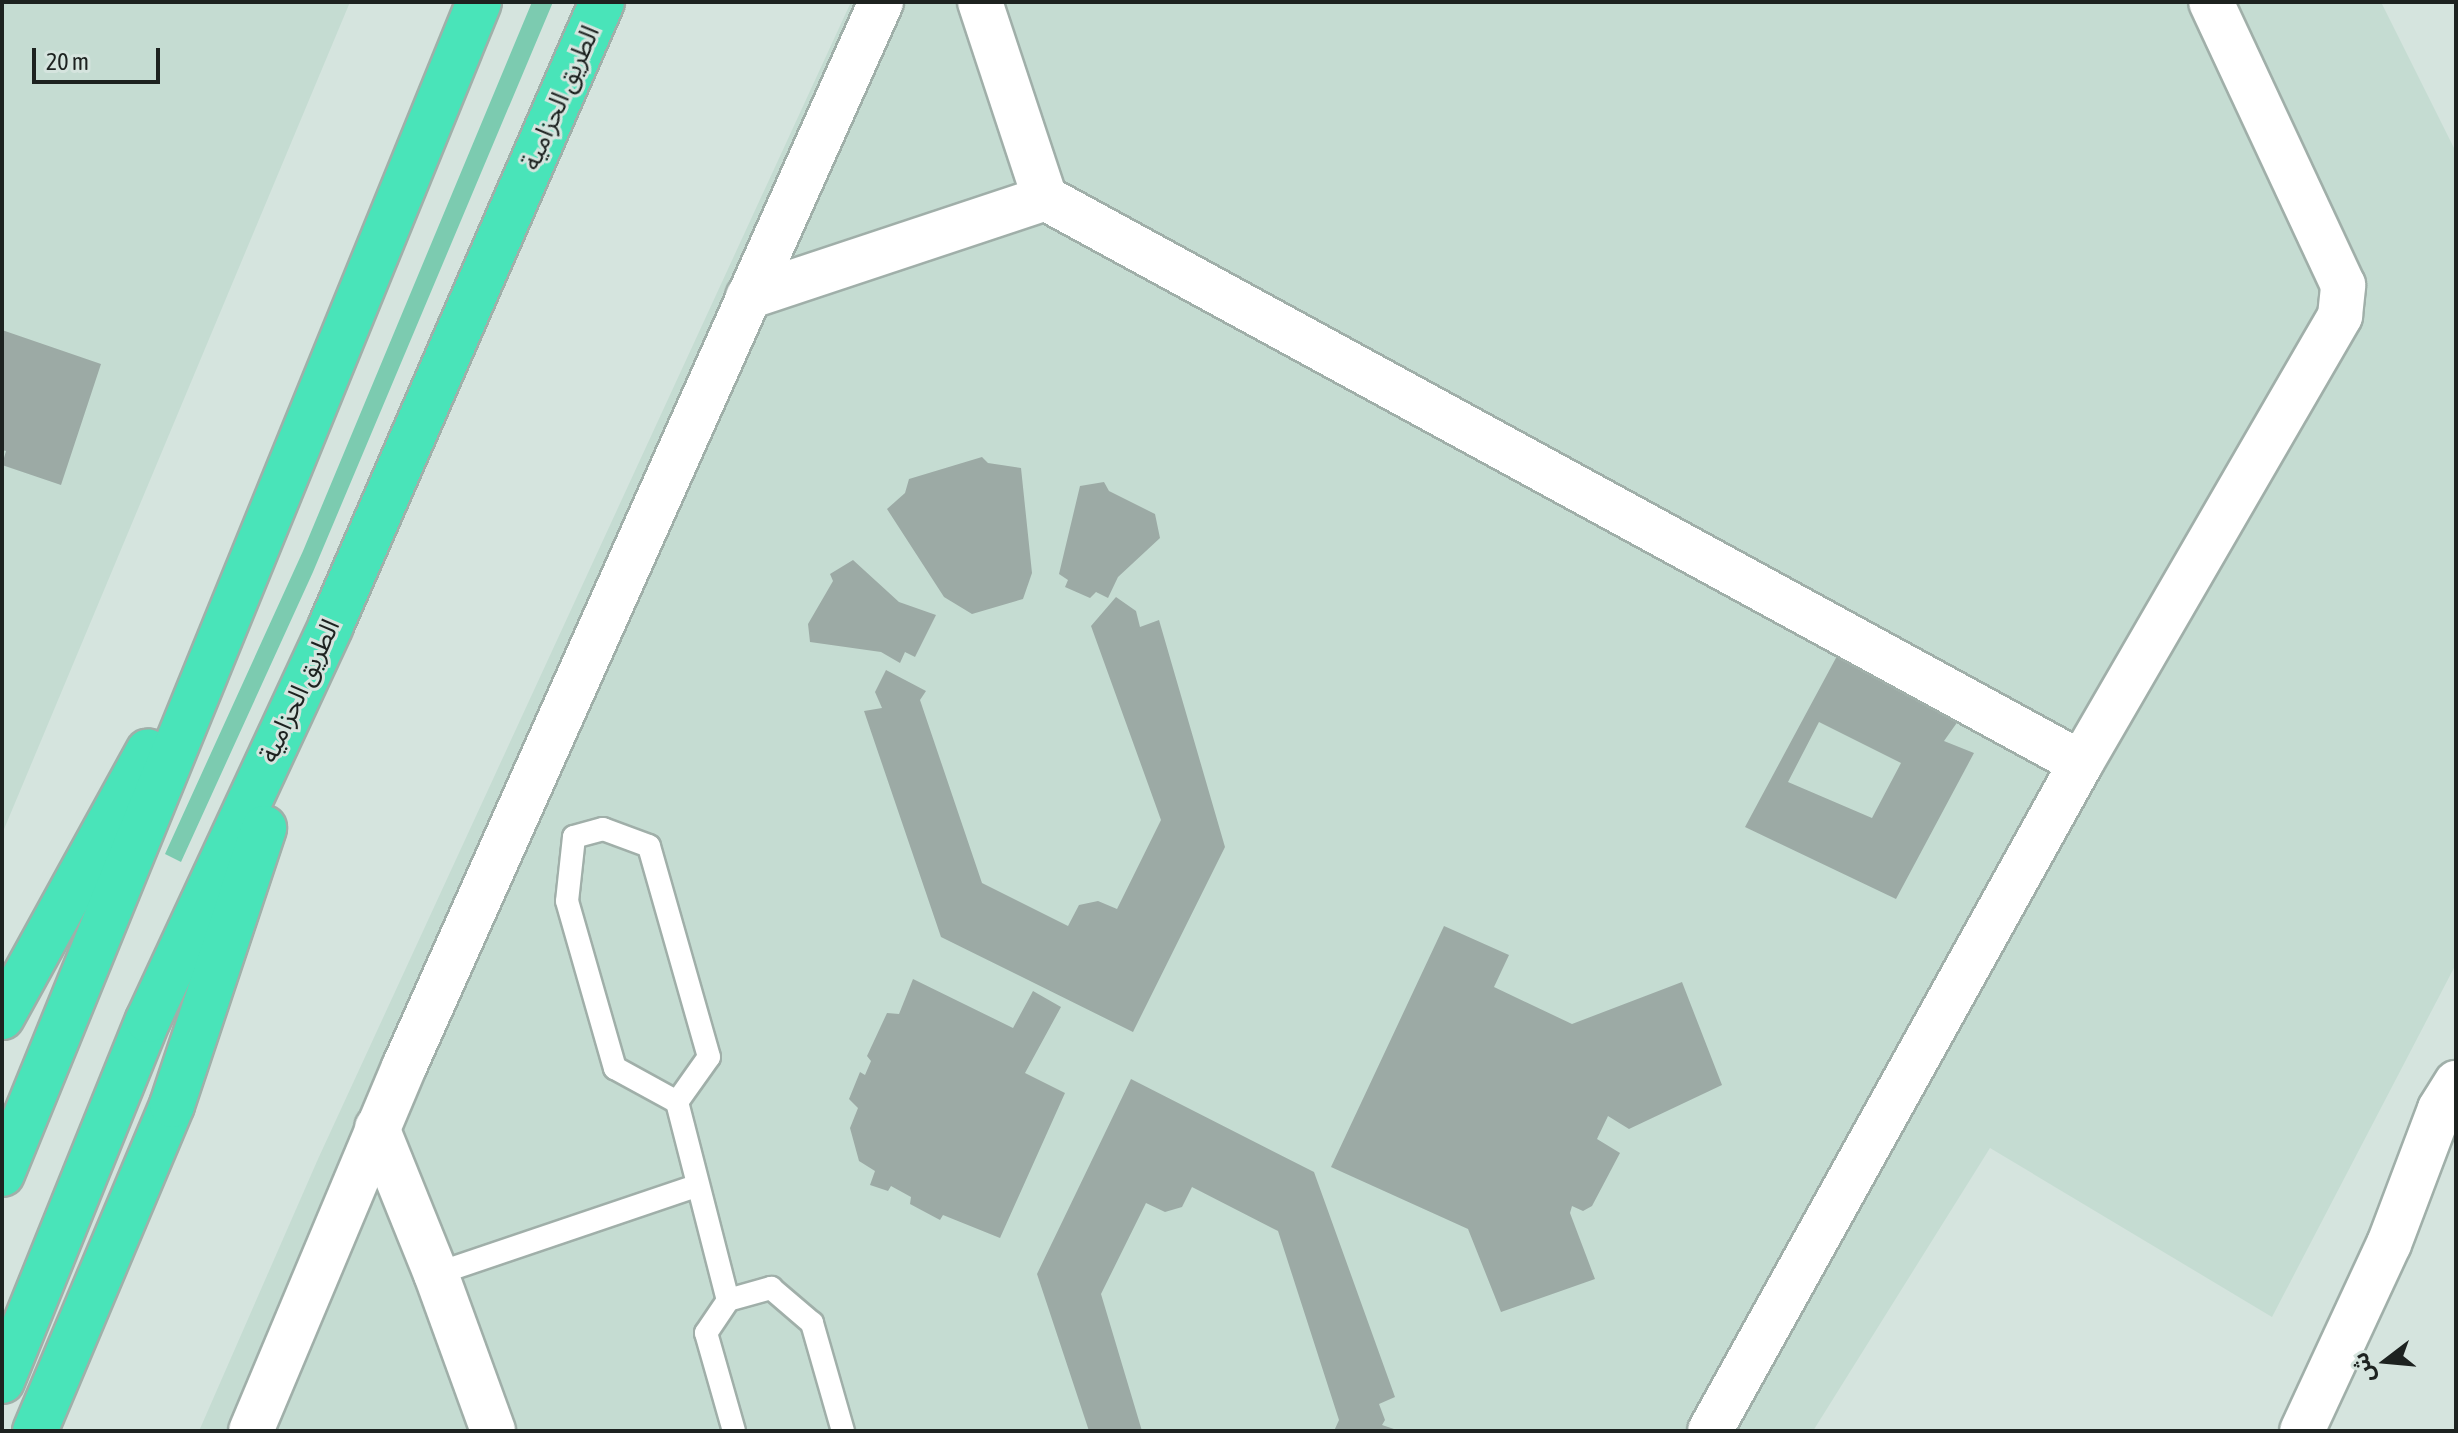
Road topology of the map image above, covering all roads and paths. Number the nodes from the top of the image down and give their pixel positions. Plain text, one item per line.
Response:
1 (479, 2) edge
2 (602, 2) edge
3 (881, 2) edge
4 (980, 2) edge
5 (2211, 2) edge
6 (1045, 198) junction
7 (748, 297) junction
8 (238, 588) junction
9 (331, 625) junction
10 (2081, 763) junction
11 (2, 1017) edge
12 (2456, 1083) edge
13 (677, 1102) junction
14 (377, 1128) junction
15 (2, 1174) edge
16 (696, 1186) junction
17 (436, 1274) junction
18 (728, 1300) junction
19 (2, 1381) edge
20 (35, 1431) edge
21 (251, 1431) edge
22 (493, 1431) edge
23 (734, 1431) edge
24 (843, 1431) edge
25 (1710, 1431) edge
26 (2302, 1431) edge

1 - 8 highway
2 - 9 highway, الطريق الحزامية
3 - 7 street
4 - 6 street
5 - 10 street
6 - 7 street
6 - 10 street
7 - 14 street
8 - 11 highway
8 - 15 highway
9 - 19 highway, الطريق الحزامية
9 - 20 highway
10 - 25 street
12 - 26 street
13 - 13 lane
13 - 16 lane
14 - 17 street
14 - 21 street
16 - 17 lane
16 - 18 lane
17 - 22 street
18 - 23 lane
18 - 24 lane

